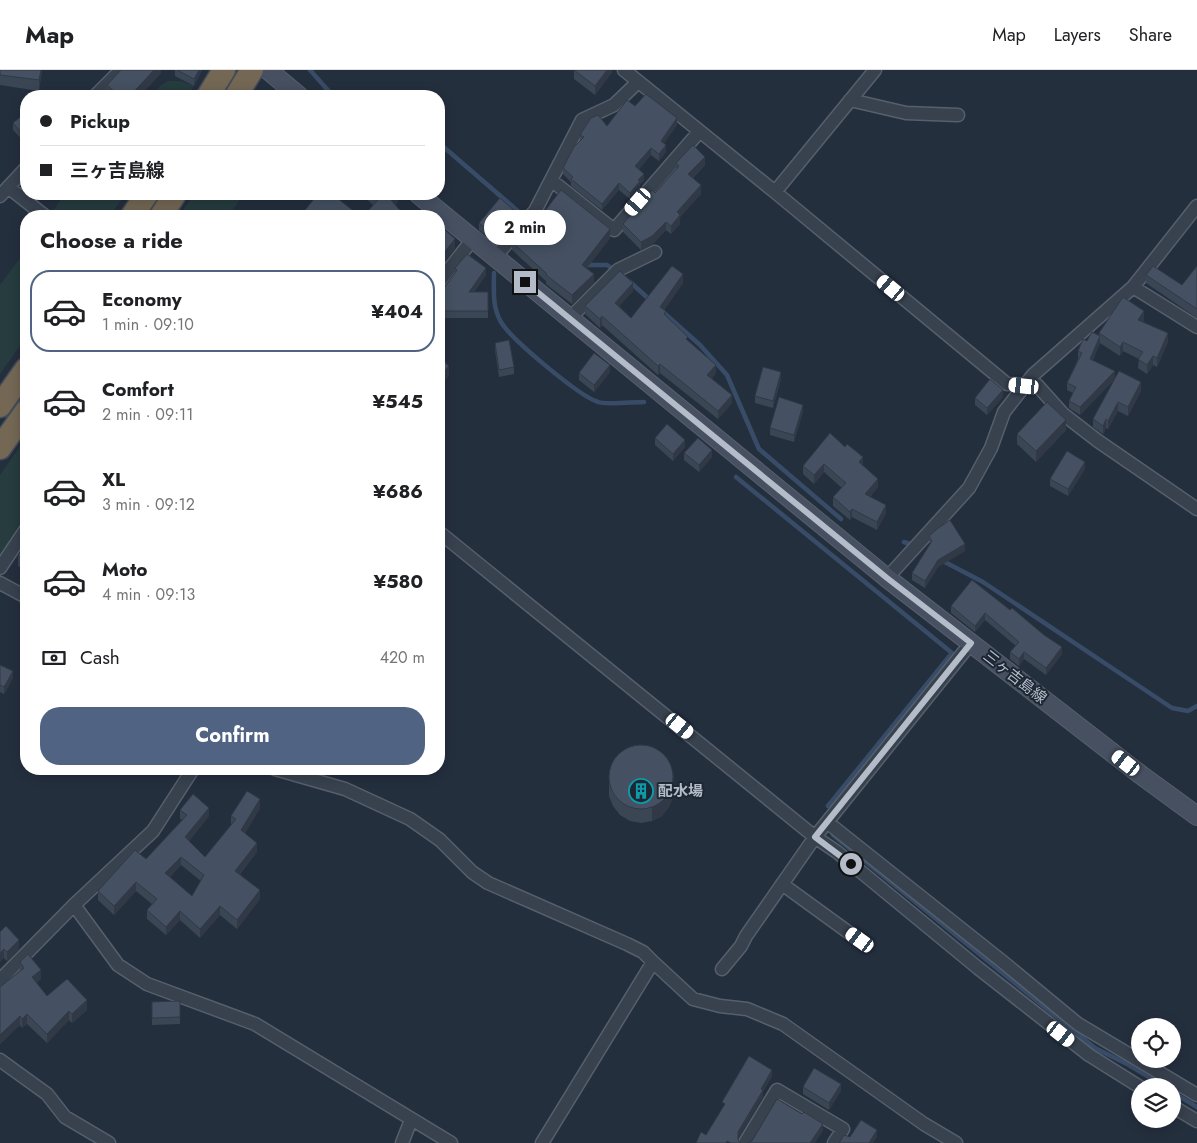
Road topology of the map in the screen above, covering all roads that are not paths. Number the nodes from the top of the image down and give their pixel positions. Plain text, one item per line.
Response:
1 (121, 70) edge
2 (224, 70) edge
3 (252, 70) edge
4 (268, 70) edge
5 (624, 70) edge
6 (875, 70) edge
7 (638, 82) junction
8 (102, 90) edge
9 (212, 90) edge
10 (240, 90) edge
11 (292, 90) edge
12 (850, 100) junction
13 (958, 115) dead end
14 (699, 132) junction
15 (20, 174) edge
16 (551, 180) junction
17 (4, 191) edge
18 (775, 192) junction
19 (425, 200) edge
20 (1197, 206) edge
21 (35, 210) edge
22 (438, 210) edge
23 (445, 216) edge
24 (473, 239) junction
25 (655, 252) dead end
26 (495, 257) junction
27 (445, 274) edge
28 (1134, 287) junction
29 (570, 318) junction
30 (1197, 327) edge
31 (20, 378) edge
32 (1024, 386) junction
33 (0, 406) edge
34 (20, 420) edge
35 (0, 448) edge
36 (1197, 509) edge
37 (445, 537) edge
38 (20, 538) edge
39 (0, 568) edge
40 (887, 578) junction
41 (0, 584) edge
42 (20, 594) edge
43 (971, 643) junction
44 (189, 775) edge
45 (296, 775) edge
46 (1197, 816) edge
47 (827, 822) junction
48 (815, 837) junction
49 (782, 884) junction
50 (74, 905) junction
51 (860, 940) dead end
52 (653, 962) junction
53 (722, 968) dead end
54 (0, 980) edge
55 (0, 1060) edge
56 (1131, 1081) edge
57 (1197, 1095) edge
58 (1181, 1111) edge
59 (410, 1120) junction
60 (1197, 1121) edge
61 (109, 1143) edge
62 (402, 1143) edge
63 (451, 1143) edge
64 (542, 1143) edge
65 (745, 1143) edge
66 (834, 1143) edge
67 (956, 1143) edge

1 - 8 street
2 - 9 highway
3 - 10 highway
4 - 11 main road
5 - 7 street
6 - 12 street
7 - 14 street
7 - 16 street
12 - 13 street
12 - 18 street
14 - 16 street
14 - 18 street
15 - 17 street
16 - 26 street
17 - 21 street
18 - 32 street
19 - 22 main road, 三ヶ吉島線
20 - 28 street
23 - 24 main road, 三ヶ吉島線
24 - 26 main road, 三ヶ吉島線
24 - 27 street
25 - 29 street
26 - 29 main road, 三ヶ吉島線
28 - 30 street
28 - 32 street
29 - 40 main road, 三ヶ吉島線
31 - 33 highway
32 - 36 street
32 - 40 street
34 - 35 highway
37 - 48 street
38 - 39 street
40 - 43 main road, 三ヶ吉島線
41 - 42 street
43 - 46 main road, 三ヶ吉島線
43 - 47 street
44 - 50 street
45 - 52 street
47 - 48 street
47 - 57 street
48 - 49 street
48 - 56 street
49 - 51 street
49 - 53 street
50 - 54 street
50 - 59 street
52 - 64 street
52 - 67 street
55 - 61 street
58 - 60 street
59 - 62 street
59 - 63 street
65 - 66 street

